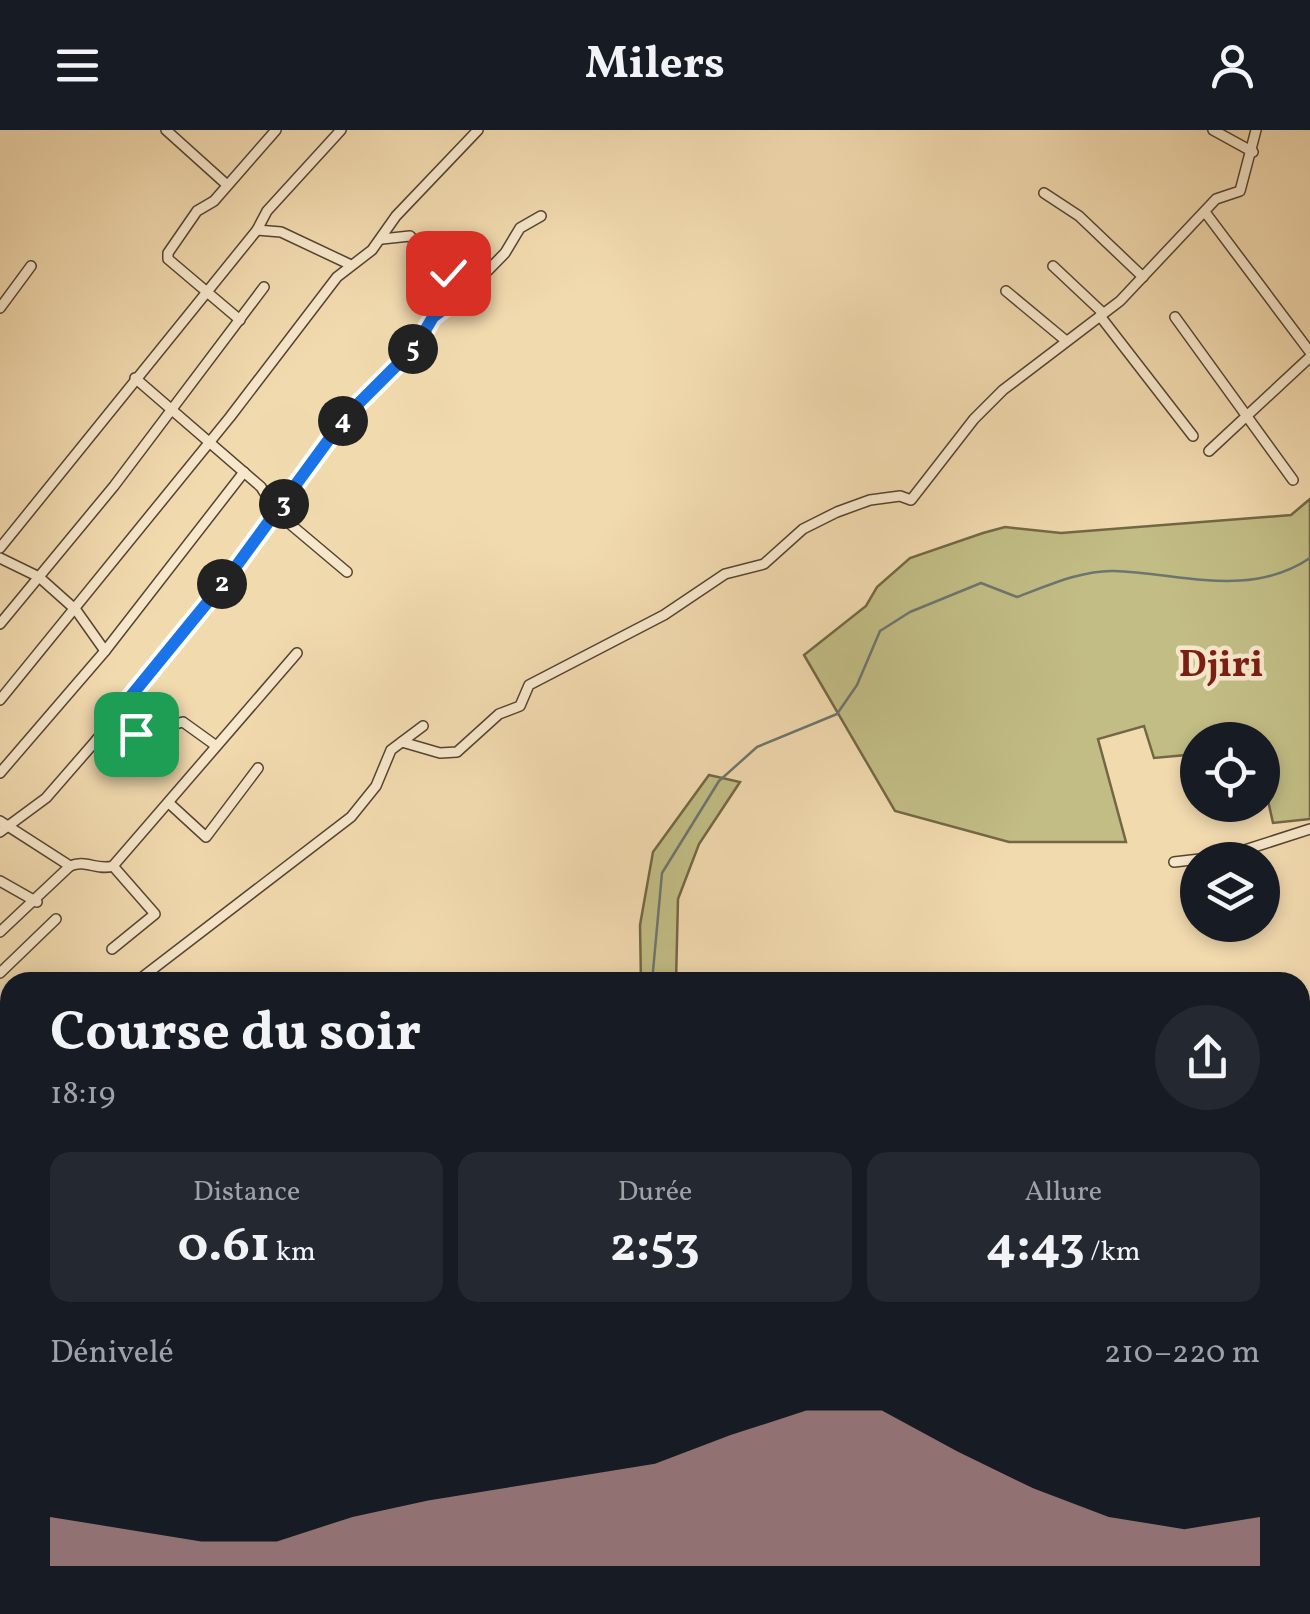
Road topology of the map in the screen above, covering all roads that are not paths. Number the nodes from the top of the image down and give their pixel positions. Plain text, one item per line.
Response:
1 (166, 130) edge
2 (276, 130) edge
3 (341, 130) edge
4 (478, 130) edge
5 (1213, 130) edge
6 (1256, 130) edge
7 (1253, 152) junction
8 (226, 184) junction
9 (1044, 193) dead end
10 (1205, 212) junction
11 (541, 216) dead end
12 (257, 230) junction
13 (382, 238) junction
14 (351, 265) junction
15 (32, 266) dead end
16 (1053, 266) dead end
17 (1142, 277) junction
18 (264, 287) dead end
19 (1006, 291) dead end
20 (204, 292) junction
21 (467, 292) junction
22 (0, 308) edge
23 (1102, 315) junction
24 (1175, 317) dead end
25 (240, 320) junction
26 (1066, 340) junction
27 (1310, 354) edge
28 (135, 378) junction
29 (172, 411) junction
30 (1246, 416) junction
31 (1193, 436) dead end
32 (210, 442) junction
33 (1209, 451) dead end
34 (244, 472) junction
35 (1294, 480) dead end
36 (277, 513) junction
37 (0, 548) edge
38 (0, 558) edge
39 (348, 572) dead end
40 (39, 576) junction
41 (76, 610) junction
42 (0, 624) edge
43 (105, 650) junction
44 (297, 653) dead end
45 (0, 700) edge
46 (113, 718) junction
47 (423, 726) dead end
48 (402, 742) junction
49 (215, 745) junction
50 (258, 768) dead end
51 (0, 773) edge
52 (170, 804) junction
53 (3, 826) edge
54 (1310, 828) edge
55 (1174, 862) dead end
56 (70, 866) junction
57 (112, 866) junction
58 (0, 881) edge
59 (37, 902) junction
60 (56, 920) dead end
61 (0, 932) edge
62 (112, 948) dead end
63 (1, 972) edge
64 (149, 972) edge

1 - 8 street
2 - 8 street
3 - 12 street
4 - 13 street
5 - 7 street
6 - 7 street
7 - 10 street
8 - 20 street
9 - 17 street
10 - 17 street
10 - 27 street
11 - 21 street
12 - 14 street
12 - 20 street
13 - 14 street
13 - 21 street
14 - 32 street
15 - 22 street
16 - 23 street
17 - 23 street
18 - 25 street
19 - 26 street
20 - 25 street
20 - 28 street
21 - 36 street
23 - 26 street
23 - 31 street
24 - 30 street
25 - 29 street
26 - 48 street
27 - 30 street
28 - 29 street
28 - 37 street
29 - 32 street
29 - 40 street
30 - 33 street
30 - 35 street
32 - 34 street
32 - 41 street
34 - 36 street
34 - 43 street
36 - 39 street
36 - 46 street
38 - 40 street
40 - 41 street
40 - 42 street
41 - 43 street
41 - 45 street
43 - 51 street
44 - 49 street
46 - 49 street
46 - 53 street
47 - 48 street
48 - 64 street
49 - 52 street
50 - 52 street
52 - 57 street
53 - 56 street
54 - 55 street
56 - 57 street
56 - 59 street
57 - 62 street
58 - 59 street
59 - 61 street
60 - 63 street

